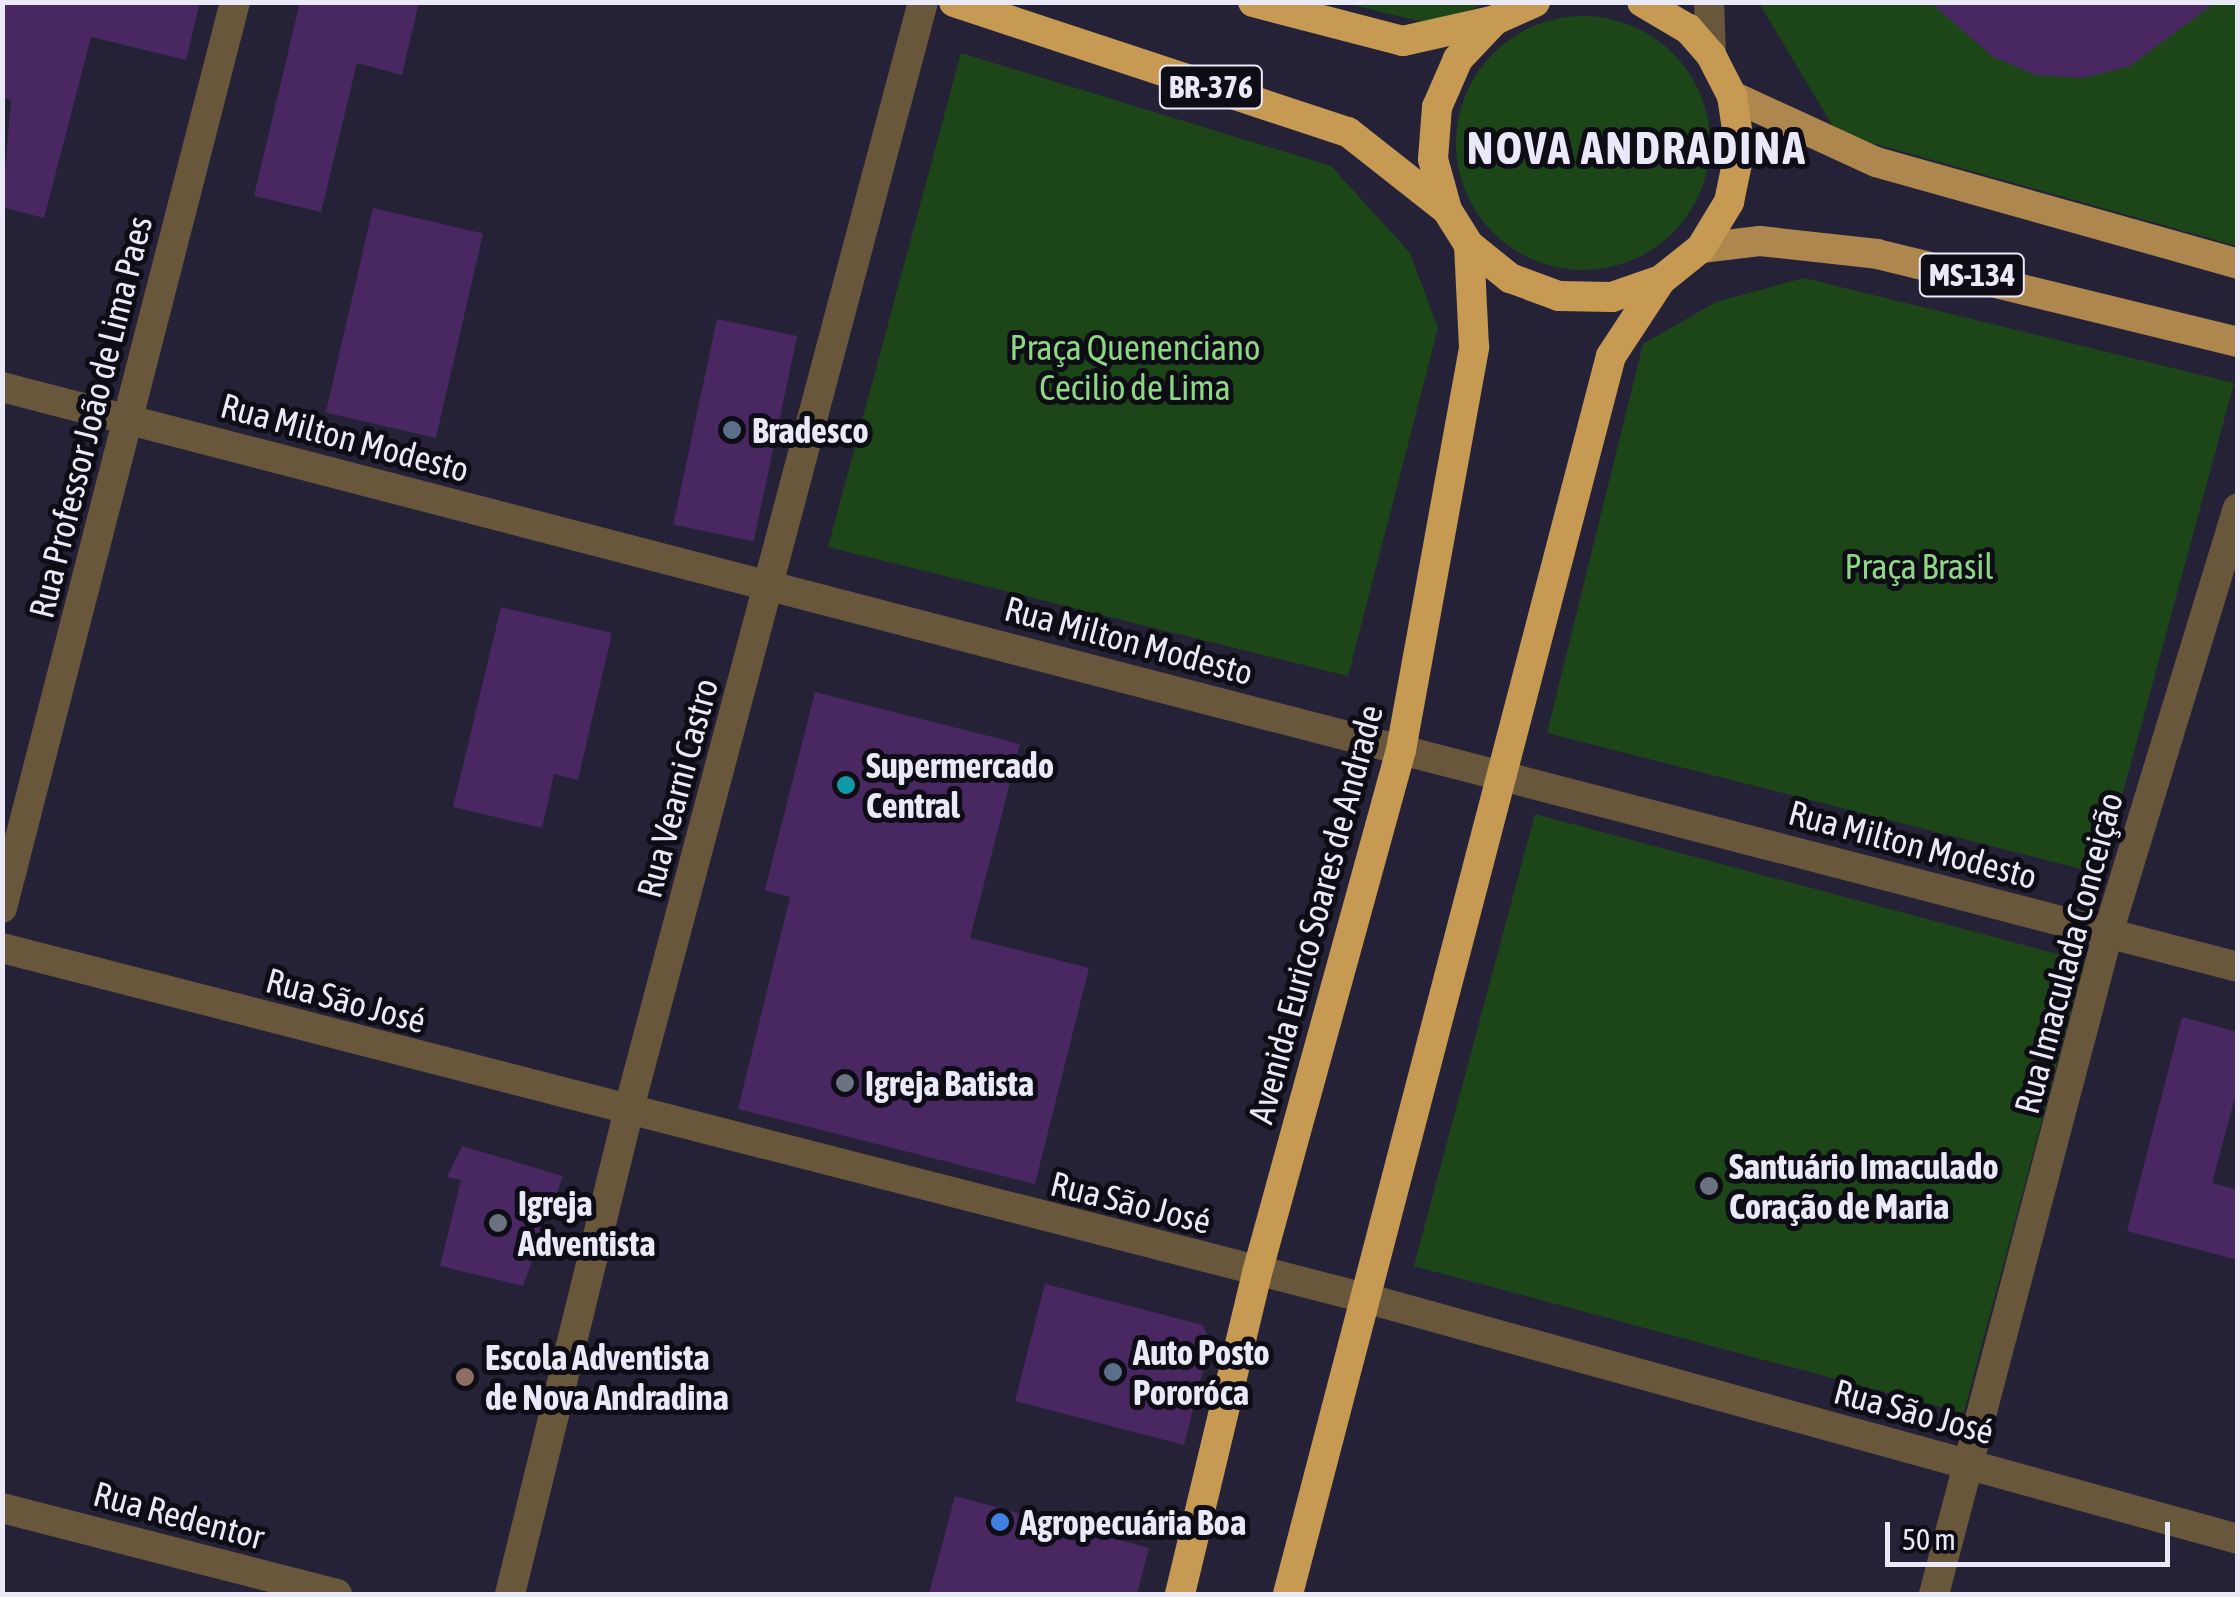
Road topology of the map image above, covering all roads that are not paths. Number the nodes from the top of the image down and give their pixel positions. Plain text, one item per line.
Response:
1 (236, 2) edge
2 (922, 2) edge
3 (954, 2) edge
4 (1252, 2) edge
5 (1534, 2) edge
6 (1642, 2) edge
7 (1709, 2) edge
8 (1495, 20) junction
9 (1711, 55) junction
10 (1732, 96) junction
11 (1447, 210) junction
12 (1470, 244) junction
13 (1701, 248) junction
14 (2238, 264) edge
15 (1661, 280) junction
16 (2238, 342) edge
17 (2, 387) edge
18 (128, 419) junction
19 (2238, 508) edge
20 (771, 586) junction
21 (1401, 750) junction
22 (1502, 776) junction
23 (2, 908) edge
24 (2108, 933) junction
25 (2, 948) edge
26 (2238, 966) edge
27 (628, 1112) junction
28 (1257, 1273) junction
29 (1365, 1298) junction
30 (1966, 1465) junction
31 (2, 1508) edge
32 (2238, 1538) edge
33 (337, 1594) edge
34 (510, 1594) edge
35 (1180, 1594) edge
36 (1288, 1594) edge
37 (1934, 1594) edge

1 - 18 street, Rua Professor João de Lima Paes
2 - 20 street, Rua Vearni Castro
3 - 11 highway, BR-376
4 - 8 highway
5 - 8 highway
6 - 9 highway
7 - 9 street
8 - 11 highway
9 - 10 highway
10 - 13 highway
10 - 14 main road, MS-134
11 - 12 highway
12 - 15 highway
12 - 21 highway, Avenida Eurico Soares de Andrade
13 - 15 highway
13 - 16 main road, MS-134
15 - 22 highway
17 - 18 street, Rua Milton Modesto
18 - 20 street, Rua Milton Modesto
18 - 23 street, Rua Professor João de Lima Paes
19 - 24 street, Rua Imaculada Conceição
20 - 21 street, Rua Milton Modesto
20 - 27 street, Rua Vearni Castro
21 - 22 street, Rua Milton Modesto
21 - 28 highway, Avenida Eurico Soares de Andrade
22 - 24 street, Rua Milton Modesto
22 - 29 highway
24 - 26 street, Rua Milton Modesto
24 - 30 street, Rua Imaculada Conceição
25 - 27 street, Rua São José
27 - 28 street, Rua São José
27 - 34 street, Rua Vearni Castro
28 - 29 street, Rua São José
28 - 35 highway, Avenida Eurico Soares de Andrade
29 - 30 street, Rua São José
29 - 36 highway
30 - 32 street, Rua São José
30 - 37 street, Rua Imaculada Conceição
31 - 33 street, Rua Redentor

